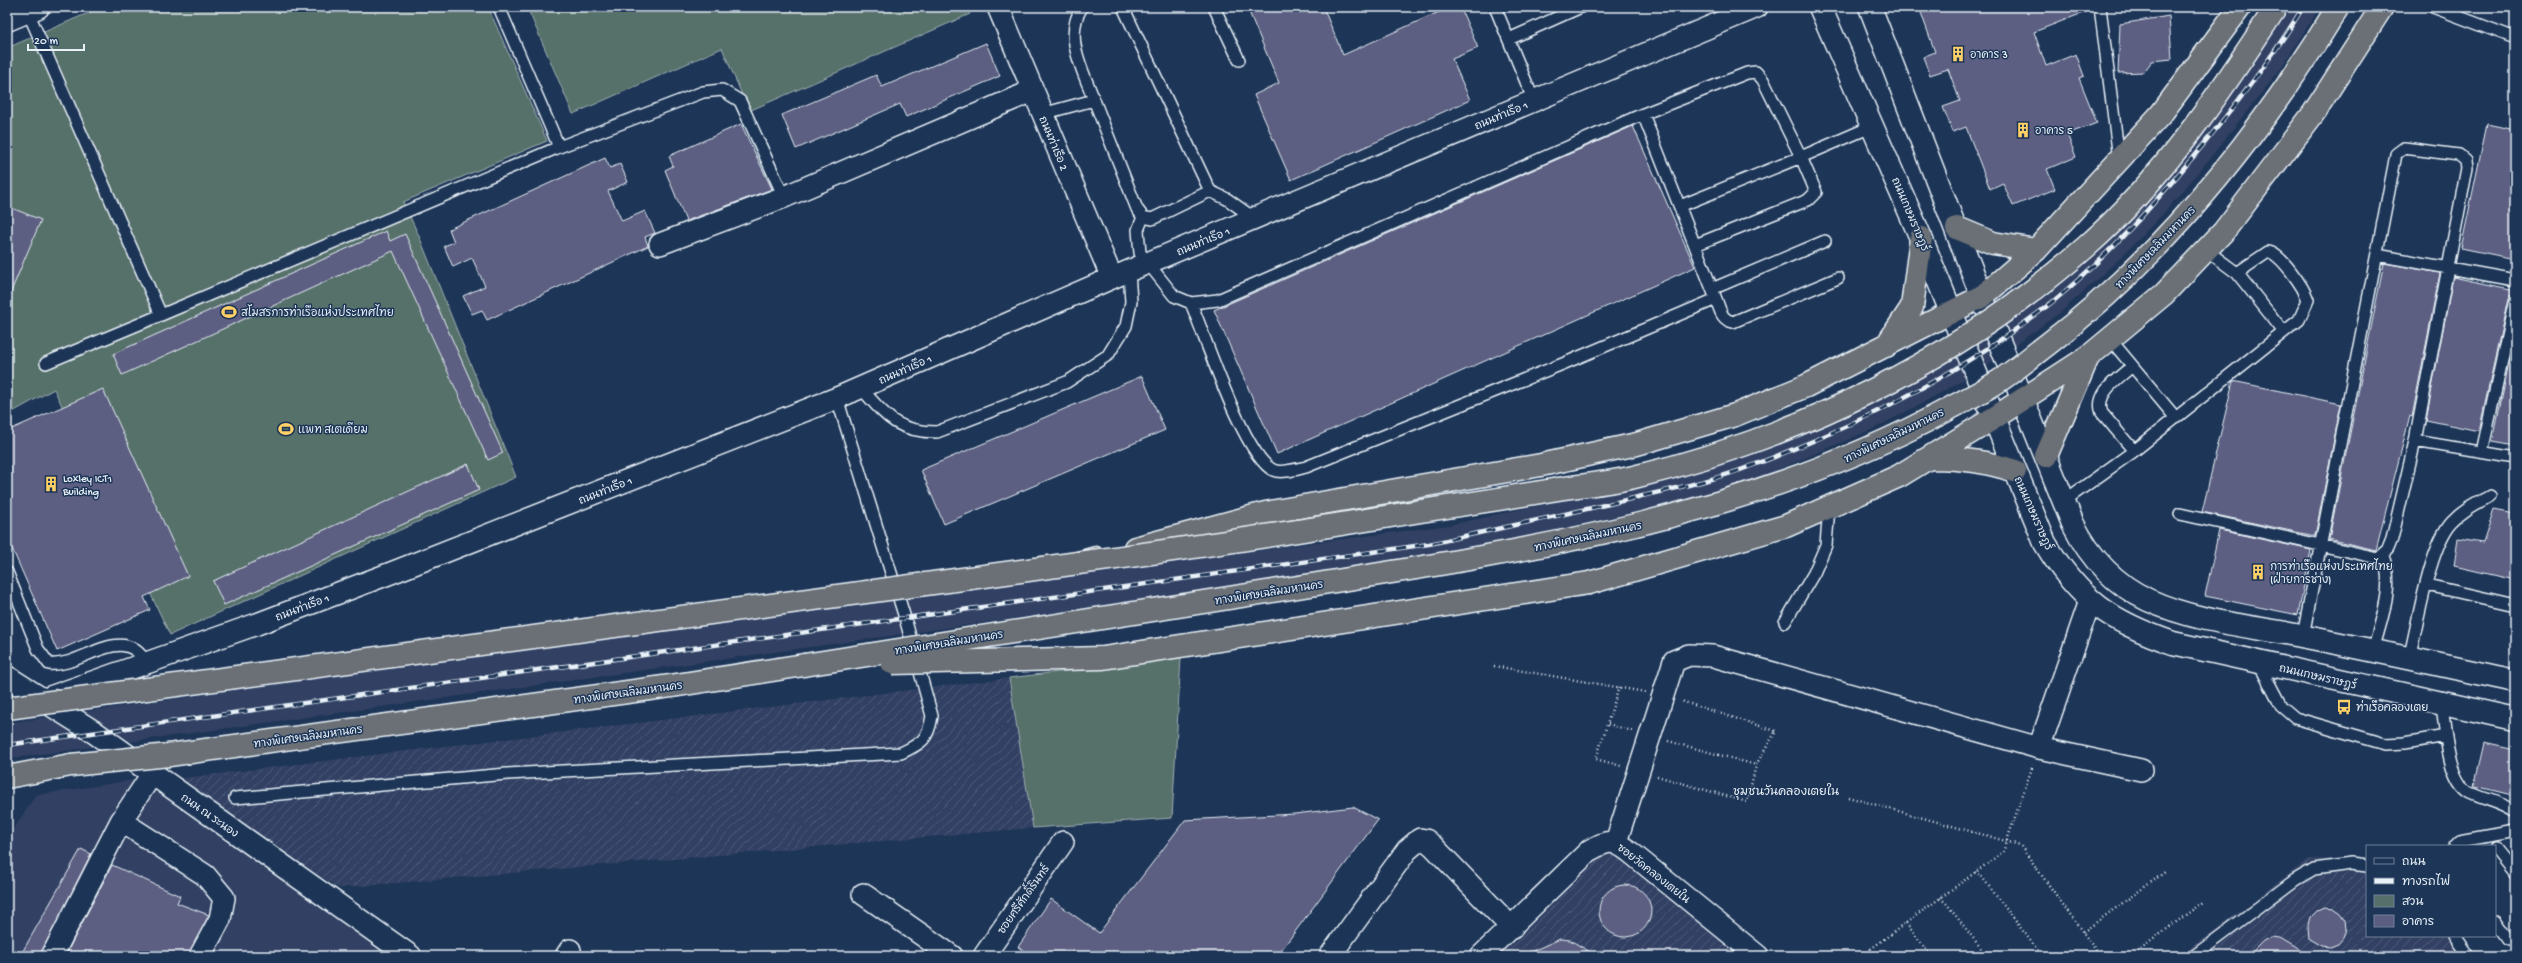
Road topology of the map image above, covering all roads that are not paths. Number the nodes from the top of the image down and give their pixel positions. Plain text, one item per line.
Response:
1 (499, 7) edge
2 (998, 7) edge
3 (1082, 7) edge
4 (1123, 7) edge
5 (1214, 7) edge
6 (1495, 7) edge
7 (1581, 7) edge
8 (1757, 7) edge
9 (1820, 7) edge
10 (1870, 7) edge
11 (2100, 7) edge
12 (2240, 7) edge
13 (2276, 7) edge
14 (2338, 7) edge
15 (2382, 7) edge
16 (2433, 7) edge
17 (33, 9) edge
18 (7, 20) edge
19 (2515, 38) edge
20 (1509, 40) junction
21 (1239, 60) dead end
22 (1032, 91) junction
23 (1094, 100) junction
24 (1534, 101) junction
25 (1042, 114) junction
26 (1644, 114) junction
27 (1873, 126) junction
28 (559, 147) junction
29 (1801, 156) junction
30 (2120, 159) junction
31 (1210, 191) junction
32 (784, 198) junction
33 (1680, 206) junction
34 (1143, 216) junction
35 (1255, 219) junction
36 (1957, 228) junction
37 (1922, 238) junction
38 (1825, 241) dead end
39 (660, 244) dead end
40 (1694, 245) junction
41 (2036, 250) junction
42 (2206, 250) junction
43 (2377, 255) junction
44 (1148, 263) junction
45 (2448, 267) junction
46 (2237, 273) junction
47 (1120, 275) junction
48 (1838, 278) dead end
49 (2515, 280) edge
50 (1714, 294) junction
51 (1983, 296) junction
52 (2515, 300) edge
53 (1192, 303) junction
54 (1952, 314) junction
55 (161, 315) junction
56 (2284, 332) junction
57 (2110, 339) junction
58 (1886, 346) junction
59 (2088, 357) junction
60 (46, 363) dead end
61 (2132, 366) junction
62 (861, 388) junction
63 (837, 398) junction
64 (2023, 400) junction
65 (2175, 417) junction
66 (1994, 418) junction
67 (2415, 441) junction
68 (2134, 450) junction
69 (2482, 452) junction
70 (2046, 456) junction
71 (1931, 458) junction
72 (2515, 458) edge
73 (2015, 471) junction
74 (2490, 496) dead end
75 (2064, 501) junction
76 (1829, 508) junction
77 (2180, 514) dead end
78 (2321, 546) junction
79 (2383, 556) junction
80 (1078, 563) junction
81 (7, 572) edge
82 (2427, 585) junction
83 (2090, 601) junction
84 (2515, 605) edge
85 (1785, 622) dead end
86 (2303, 636) junction
87 (2373, 650) junction
88 (2409, 659) junction
89 (2258, 662) junction
90 (147, 664) junction
91 (804, 665) junction
92 (7, 677) edge
93 (2515, 682) edge
94 (41, 700) junction
95 (2442, 704) junction
96 (7, 708) edge
97 (2515, 719) edge
98 (2446, 736) junction
99 (2039, 748) junction
100 (71, 764) junction
101 (2141, 770) dead end
102 (7, 772) edge
103 (152, 774) junction
104 (7, 776) edge
105 (234, 798) dead end
106 (2515, 812) edge
107 (121, 821) junction
108 (2515, 831) edge
109 (2486, 836) junction
110 (1063, 842) dead end
111 (1616, 842) junction
112 (2456, 845) edge
113 (2493, 845) edge
114 (2496, 849) edge
115 (2366, 866) edge
116 (2515, 873) edge
117 (863, 894) dead end
118 (2496, 922) edge
119 (1512, 928) junction
120 (2455, 937) edge
121 (2515, 939) edge
122 (52, 956) edge
123 (200, 956) edge
124 (410, 956) edge
125 (952, 956) edge
126 (984, 956) edge
127 (1330, 956) edge
128 (1481, 956) edge
129 (1758, 956) edge
130 (2194, 956) edge
131 (2468, 956) edge

1 - 28 lane
2 - 22 street, ถนนท่าเรือ 2
3 - 23 lane
4 - 31 lane
5 - 21 lane
6 - 20 lane
7 - 20 lane
8 - 24 street, ถนนท่าเรือ 1
9 - 27 street, ถนนเกษมราษฎร์
10 - 36 street
11 - 30 lane
12 - 30 highway
13 - 80 highway, bridge
14 - 91 highway, ทางพิเศษเฉลิมมหานคร, bridge
15 - 42 highway
16 - 19 lane
17 - 18 street
17 - 55 lane
20 - 24 lane
22 - 25 street, ถนนท่าเรือ 2
22 - 32 street
23 - 25 lane
23 - 34 lane
24 - 35 street, ถนนท่าเรือ 1
25 - 47 street, ถนนท่าเรือ 2
26 - 29 lane
26 - 33 lane
26 - 53 lane
27 - 29 lane
27 - 37 street, ถนนเกษมราษฎร์
28 - 32 lane
28 - 55 lane
29 - 33 lane
29 - 40 lane
30 - 41 highway
31 - 34 lane
31 - 35 lane
32 - 39 street
33 - 40 lane
34 - 44 lane
35 - 44 street, ถนนท่าเรือ 1
36 - 41 highway
36 - 51 street
37 - 54 street, ถนนเกษมราษฎร์
37 - 58 highway
38 - 50 lane
40 - 50 lane
41 - 51 highway
42 - 46 lane
42 - 57 highway
43 - 45 lane
43 - 45 lane
43 - 78 lane
44 - 47 street, ถนนท่าเรือ 1
44 - 53 lane
45 - 49 lane
45 - 67 lane
46 - 56 lane
46 - 56 lane
47 - 62 street, ถนนท่าเรือ 1
47 - 62 lane
48 - 50 lane
50 - 53 lane
51 - 54 highway
51 - 64 street
52 - 69 lane
54 - 58 highway
54 - 66 street, ถนนเกษมราษฎร์
55 - 60 lane
56 - 65 lane
57 - 59 highway
57 - 61 lane
58 - 80 highway, bridge
59 - 64 highway
59 - 70 highway
61 - 65 lane
61 - 68 lane
62 - 63 street, ถนนท่าเรือ 1
63 - 90 street, ถนนท่าเรือ 1
63 - 105 lane
64 - 66 highway
64 - 70 street
65 - 68 lane
66 - 71 highway
66 - 73 street, ถนนเกษมราษฎร์
67 - 69 lane
67 - 79 lane
68 - 75 lane
69 - 72 lane
70 - 75 street
71 - 73 highway
71 - 76 highway
73 - 83 street, ถนนเกษมราษฎร์
74 - 82 lane
75 - 86 street
76 - 85 lane
76 - 91 highway, bridge
77 - 78 lane
78 - 79 lane
78 - 86 lane
79 - 87 lane
80 - 96 highway, bridge
81 - 90 lane
82 - 84 lane
82 - 88 lane
83 - 89 street, ถนนเกษมราษฎร์
83 - 99 street
86 - 87 street
87 - 88 street
88 - 93 street
89 - 95 street, ถนนเกษมราษฎร์
89 - 98 lane
90 - 94 street, ถนนท่าเรือ 1
91 - 100 highway, ทางพิเศษเฉลิมมหานคร, bridge
92 - 94 street, ถนน ณ ระนอง
94 - 103 street, ถนน ณ ระนอง
95 - 97 street, ถนนเกษมราษฎร์
95 - 98 lane
98 - 106 lane
99 - 101 street
99 - 111 street
100 - 102 highway, ทางพิเศษเฉลิมมหานคร
100 - 104 highway
103 - 107 street
103 - 124 street, ถนน ณ ระนอง
107 - 122 street
107 - 123 street
108 - 109 lane
109 - 112 lane
109 - 113 lane
110 - 126 street, ซอยศรีศักดิ์รินทร์
111 - 119 street, ซอยวัดคลองเตยใน
111 - 129 street, ซอยวัดคลองเตยใน
114 - 116 lane
115 - 130 lane
117 - 125 street
118 - 121 lane
119 - 127 street
119 - 128 street, ซอยวัดคลองเตยใน
120 - 131 lane

